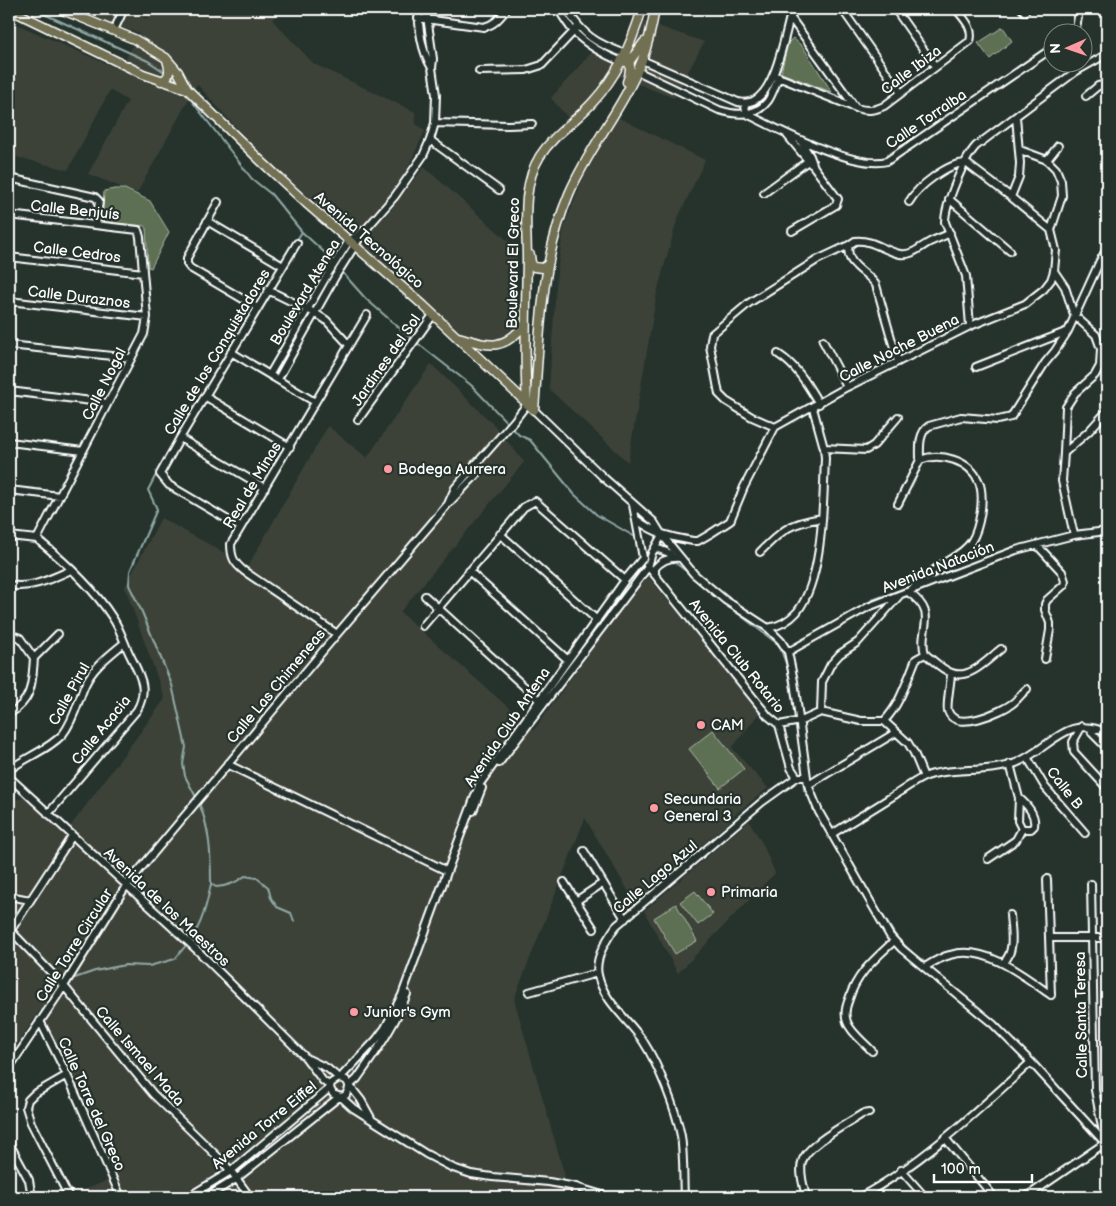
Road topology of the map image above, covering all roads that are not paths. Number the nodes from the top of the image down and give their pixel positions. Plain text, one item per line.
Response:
1 (60, 9) edge
2 (124, 9) edge
3 (418, 9) edge
4 (426, 9) edge
5 (507, 9) edge
6 (558, 9) edge
7 (566, 9) edge
8 (642, 9) edge
9 (655, 9) edge
10 (795, 9) edge
11 (842, 9) edge
12 (895, 9) edge
13 (956, 9) edge
14 (9, 10) edge
15 (790, 17) junction
16 (1078, 17) dead end
17 (418, 18) junction
18 (426, 18) junction
19 (1077, 22) edge
20 (576, 29) junction
21 (114, 30) junction
22 (649, 35) junction
23 (626, 54) junction
24 (1044, 54) edge
25 (1107, 54) edge
26 (166, 58) junction
27 (642, 60) junction
28 (630, 61) junction
29 (622, 62) junction
30 (935, 66) junction
31 (432, 68) junction
32 (479, 71) dead end
33 (637, 71) junction
34 (776, 76) junction
35 (161, 82) junction
36 (1107, 84) edge
37 (187, 89) junction
38 (902, 93) junction
39 (1086, 96) dead end
40 (744, 103) junction
41 (856, 108) junction
42 (614, 114) junction
43 (747, 114) junction
44 (1016, 117) junction
45 (435, 122) junction
46 (532, 124) dead end
47 (787, 134) junction
48 (430, 140) junction
49 (800, 140) junction
50 (1058, 146) dead end
51 (1020, 150) junction
52 (1047, 160) junction
53 (808, 161) junction
54 (966, 163) junction
55 (814, 167) junction
56 (9, 178) edge
57 (499, 190) dead end
58 (764, 193) dead end
59 (1011, 197) junction
60 (949, 199) junction
61 (218, 202) dead end
62 (909, 202) dead end
63 (9, 215) edge
64 (207, 221) junction
65 (96, 225) junction
66 (138, 230) joint
67 (1051, 230) junction
68 (792, 231) dead end
69 (950, 234) junction
70 (526, 235) junction
71 (297, 243) dead end
72 (353, 244) junction
73 (849, 245) junction
74 (1107, 248) edge
75 (1010, 251) dead end
76 (9, 257) edge
77 (548, 264) junction
78 (283, 266) junction
79 (1054, 271) junction
80 (143, 273) junction
81 (268, 290) junction
82 (9, 300) edge
83 (258, 308) junction
84 (308, 309) junction
85 (315, 313) junction
86 (367, 315) dead end
87 (433, 315) junction
88 (1074, 315) junction
89 (147, 317) junction
90 (541, 320) junction
91 (525, 321) junction
92 (970, 326) junction
93 (1068, 331) junction
94 (455, 336) junction
95 (823, 341) dead end
96 (9, 345) edge
97 (349, 345) junction
98 (231, 352) junction
99 (778, 354) dead end
100 (131, 358) junction
101 (898, 362) junction
102 (976, 367) dead end
103 (270, 374) junction
104 (278, 379) junction
105 (848, 387) junction
106 (9, 391) edge
107 (206, 397) junction
108 (315, 402) junction
109 (108, 403) junction
110 (527, 404) junction
111 (816, 406) junction
112 (534, 410) junction
113 (1107, 411) edge
114 (898, 417) dead end
115 (358, 420) dead end
116 (775, 426) junction
117 (180, 438) junction
118 (9, 442) edge
119 (290, 447) junction
120 (824, 448) junction
121 (83, 451) junction
122 (1064, 453) junction
123 (920, 460) junction
124 (265, 488) junction
125 (9, 490) edge
126 (60, 496) junction
127 (898, 504) dead end
128 (633, 505) junction
129 (822, 518) junction
130 (637, 520) junction
131 (240, 527) junction
132 (1107, 531) edge
133 (500, 534) junction
134 (662, 535) junction
135 (1074, 535) junction
136 (9, 536) edge
137 (37, 538) junction
138 (1037, 545) junction
139 (654, 550) junction
140 (760, 552) dead end
141 (643, 558) junction
142 (677, 558) junction
143 (648, 566) junction
144 (72, 570) junction
145 (469, 571) junction
146 (655, 575) junction
147 (625, 580) junction
148 (9, 585) edge
149 (908, 592) junction
150 (900, 595) junction
151 (425, 596) dead end
152 (438, 608) junction
153 (597, 620) junction
154 (423, 626) dead end
155 (768, 628) junction
156 (9, 634) edge
157 (58, 634) dead end
158 (337, 634) junction
159 (124, 643) junction
160 (1001, 649) dead end
161 (788, 652) junction
162 (925, 654) junction
163 (34, 658) junction
164 (1045, 659) dead end
165 (568, 660) junction
166 (951, 673) junction
167 (1027, 689) dead end
168 (539, 700) junction
169 (821, 712) junction
170 (9, 714) edge
171 (800, 721) junction
172 (884, 721) junction
173 (779, 725) junction
174 (1082, 726) junction
175 (1091, 728) junction
176 (895, 733) junction
177 (1107, 733) edge
178 (1107, 748) edge
179 (1027, 756) junction
180 (226, 764) junction
181 (1010, 764) junction
182 (9, 770) edge
183 (9, 777) edge
184 (797, 777) junction
185 (807, 777) junction
186 (924, 777) junction
187 (808, 785) junction
188 (1107, 788) edge
189 (1019, 798) junction
190 (48, 814) junction
191 (1022, 829) junction
192 (1085, 833) dead end
193 (832, 834) junction
194 (72, 836) junction
195 (584, 852) dead end
196 (988, 859) dead end
197 (447, 872) junction
198 (1047, 879) dead end
199 (564, 882) dead end
200 (602, 883) junction
201 (1091, 884) dead end
202 (126, 886) junction
203 (9, 896) edge
204 (30, 900) junction
205 (576, 901) junction
206 (1010, 915) dead end
207 (624, 919) junction
208 (594, 929) dead end
209 (10, 932) edge
210 (1049, 938) junction
211 (1092, 938) junction
212 (1107, 938) edge
213 (894, 941) junction
214 (1004, 963) junction
215 (925, 967) junction
216 (597, 973) junction
217 (64, 986) junction
218 (529, 992) dead end
219 (40, 1021) junction
220 (872, 1051) dead end
221 (305, 1057) junction
222 (1031, 1062) junction
223 (9, 1068) edge
224 (67, 1076) junction
225 (340, 1078) junction
226 (350, 1086) junction
227 (330, 1087) junction
228 (340, 1097) junction
229 (868, 1113) dead end
230 (372, 1119) junction
231 (945, 1138) junction
232 (9, 1143) edge
233 (1106, 1144) edge
234 (901, 1170) junction
235 (231, 1171) junction
236 (236, 1179) junction
237 (576, 1187) junction
238 (32, 1197) edge
239 (69, 1197) edge
240 (121, 1197) edge
241 (188, 1197) edge
242 (207, 1197) edge
243 (250, 1197) edge
244 (574, 1197) edge
245 (609, 1197) edge
246 (684, 1197) edge
247 (806, 1197) edge
248 (861, 1197) edge
249 (925, 1197) edge
250 (994, 1197) edge
251 (1026, 1197) edge

1 - 21 main road, Avenida Tecnológico
2 - 21 street
3 - 17 street, Boulevard Atenea
4 - 18 street, Boulevard Atenea
5 - 18 street
6 - 20 street
7 - 20 street
8 - 23 main road, Boulevard El Greco
9 - 22 main road, Boulevard El Greco
10 - 15 street
11 - 38 street
12 - 30 street
13 - 30 street, Calle Ibiza
14 - 35 main road, Avenida Tecnológico
15 - 34 street
15 - 41 street
16 - 19 street
17 - 18 street
17 - 31 street, Boulevard Atenea
18 - 31 street, Boulevard Atenea
20 - 23 street
20 - 29 street
20 - 32 street
21 - 26 main road, Avenida Tecnológico
22 - 27 main road, Boulevard El Greco
22 - 28 main road
23 - 28 main road
23 - 29 main road, Boulevard El Greco
24 - 49 street, Calle Torralba
25 - 44 street
26 - 35 main road
26 - 37 main road, Avenida Tecnológico
27 - 33 main road, Boulevard El Greco
27 - 40 street
28 - 29 main road
28 - 42 main road
29 - 70 main road, Boulevard El Greco
30 - 38 street, Calle Ibiza
31 - 45 street, Boulevard Atenea
33 - 42 main road, Boulevard El Greco
33 - 43 street, Calle Torralba
34 - 40 street
34 - 41 street, Calle Ibiza
34 - 43 street
35 - 37 main road, Avenida Tecnológico
36 - 39 street
37 - 72 main road, Avenida Tecnológico
38 - 41 street, Calle Ibiza
40 - 43 street
42 - 77 main road, Boulevard El Greco
43 - 47 street, Calle Torralba
44 - 51 street
44 - 54 street
45 - 46 street
45 - 48 street, Boulevard Atenea
47 - 49 street, Calle Torralba
47 - 53 street
48 - 57 street
48 - 72 street, Boulevard Atenea
49 - 55 street
50 - 52 street
51 - 52 street
51 - 59 street
52 - 67 street
53 - 55 street
53 - 58 street
54 - 59 street
54 - 60 street
54 - 62 street
55 - 68 street
56 - 65 street
59 - 67 street
60 - 69 street
60 - 75 street
61 - 64 street
63 - 65 street, Calle Benjuís
64 - 78 street
64 - 83 street
65 - 66 street, Calle Benjuís
66 - 80 street, Calle Nogal
67 - 79 street
69 - 73 street
69 - 92 street
70 - 77 main road
70 - 91 main road, Boulevard El Greco
71 - 78 street, Calle de los Conquistadores
72 - 84 street, Boulevard Atenea
72 - 85 street, Boulevard Atenea
72 - 87 main road, Avenida Tecnológico
73 - 101 street
73 - 116 street
74 - 88 street
76 - 80 street, Calle Cedros
77 - 90 main road, Boulevard El Greco
78 - 81 street, Calle de los Conquistadores
79 - 88 street
79 - 92 street, Calle Noche Buena
80 - 89 street, Calle Nogal
81 - 83 street, Calle de los Conquistadores
81 - 84 street
82 - 89 street, Calle Duraznos
83 - 98 street, Calle de los Conquistadores
84 - 85 street
84 - 103 street, Boulevard Atenea
85 - 97 street
85 - 104 street, Boulevard Atenea
86 - 97 street, Real de Minas
87 - 94 main road, Avenida Tecnológico
87 - 115 street, Jardines del Sol
88 - 93 street
88 - 122 street
89 - 100 street, Calle Nogal
90 - 91 main road
90 - 112 main road, Boulevard El Greco
91 - 94 main road
91 - 110 main road, Boulevard El Greco
92 - 101 street, Calle Noche Buena
93 - 102 street
93 - 123 street
94 - 110 main road, Avenida Tecnológico
95 - 105 street
96 - 100 street
97 - 108 street, Real de Minas
98 - 103 street
98 - 107 street, Calle de los Conquistadores
99 - 111 street
100 - 109 street, Calle Nogal
101 - 105 street, Calle Noche Buena
103 - 104 street
104 - 108 street
105 - 111 street, Calle Noche Buena
106 - 109 street
107 - 117 street, Calle de los Conquistadores
107 - 119 street
108 - 119 street, Real de Minas
109 - 121 street, Calle Nogal
110 - 112 main road, Avenida Tecnológico
110 - 158 street, Calle Las Chimeneas
111 - 116 street, Calle Noche Buena
111 - 120 street
112 - 128 street
113 - 122 street
114 - 120 street
116 - 134 street
117 - 124 street
117 - 131 street, Calle de los Conquistadores
118 - 121 street
119 - 124 street, Real de Minas
120 - 129 street
121 - 126 street, Calle Nogal
122 - 135 street
123 - 127 street
123 - 149 street
124 - 131 street, Real de Minas
125 - 126 street
126 - 137 street, Calle Nogal
128 - 130 street
128 - 134 street
129 - 140 street
129 - 155 street
130 - 134 street
130 - 141 street
131 - 158 street, Real de Minas
132 - 135 street, Avenida Natación
133 - 145 street
133 - 147 street
133 - 153 street
134 - 139 street, Avenida Club Antena
134 - 142 street
135 - 138 street, Avenida Natación
136 - 137 street
137 - 144 street, Calle Acacia
138 - 149 street, Avenida Natación
138 - 164 street
139 - 141 street
139 - 142 street
139 - 143 street, Avenida Club Antena
141 - 143 street, Avenida Club Rotario
141 - 147 street, Avenida Club Antena
142 - 146 street
142 - 155 street
143 - 146 street, Avenida Club Rotario
143 - 226 street, Avenida Club Antena
144 - 148 street
144 - 159 street, Calle Acacia
145 - 152 street
145 - 165 street
146 - 173 street, Avenida Club Rotario
147 - 153 street, Avenida Club Antena
149 - 150 street, Avenida Natación
149 - 162 street
150 - 161 street, Avenida Natación
150 - 169 street
151 - 152 street
152 - 154 street
152 - 168 street
153 - 165 street, Avenida Club Antena
155 - 161 street
156 - 163 street
157 - 163 street
158 - 180 street, Calle Las Chimeneas
159 - 182 street, Calle Pirul
159 - 190 street, Calle Acacia
160 - 166 street
161 - 171 street
162 - 166 street
162 - 172 street
163 - 170 street
165 - 168 street, Avenida Club Antena
166 - 167 street
168 - 197 street, Avenida Club Antena
169 - 171 street
169 - 172 street
171 - 173 street
171 - 185 street
172 - 176 street
173 - 184 street, Avenida Club Rotario
174 - 175 street
174 - 179 street
174 - 188 street
175 - 177 street
175 - 178 street
176 - 186 street
176 - 187 street
179 - 181 street
179 - 192 street, Calle B
180 - 197 street
180 - 202 street, Calle Las Chimeneas
181 - 186 street
181 - 189 street
183 - 190 street, Avenida de los Maestros
184 - 185 street
184 - 207 street, Calle Lago Azul
185 - 187 street
186 - 193 street
187 - 193 street
189 - 191 street
189 - 191 street
190 - 194 street, Avenida de los Maestros
191 - 196 street
193 - 213 street
194 - 202 street, Avenida de los Maestros
194 - 204 street
195 - 200 street
197 - 225 street, Avenida Club Antena
198 - 210 street
199 - 205 street
200 - 205 street
200 - 207 street
201 - 211 street, Calle Santa Teresa
202 - 217 street, Calle Torre Circular
202 - 221 street, Avenida de los Maestros
203 - 204 street
204 - 209 street
205 - 208 street
206 - 214 street
207 - 216 street, Calle Lago Azul
209 - 217 street, Calle Ismael Mada
210 - 211 street
210 - 214 street
211 - 212 street
211 - 233 street, Calle Santa Teresa
213 - 215 street
213 - 220 street
214 - 215 street
215 - 222 street
216 - 218 street
216 - 246 street
217 - 219 street, Calle Torre Circular
217 - 235 street, Calle Ismael Mada
219 - 223 street, Calle Torre Circular
219 - 224 street, Calle Torre del Greco
221 - 225 street, Avenida de los Maestros
221 - 227 street, Avenida de los Maestros
222 - 231 street
222 - 233 street
224 - 239 street
224 - 240 street, Calle Torre del Greco
225 - 226 street
225 - 227 street
226 - 228 street
226 - 230 street
227 - 228 street
227 - 235 street, Avenida Torre Eiffel
228 - 230 street
228 - 236 street, Avenida Torre Eiffel
229 - 247 street
230 - 237 street
231 - 234 street
231 - 250 street
232 - 238 street
233 - 251 street
234 - 248 street
234 - 249 street
235 - 236 street, Calle Ismael Mada
235 - 241 street, Avenida Torre Eiffel
236 - 242 street, Avenida Torre Eiffel
236 - 243 street, Calle Ismael Mada
237 - 244 street
237 - 245 street

